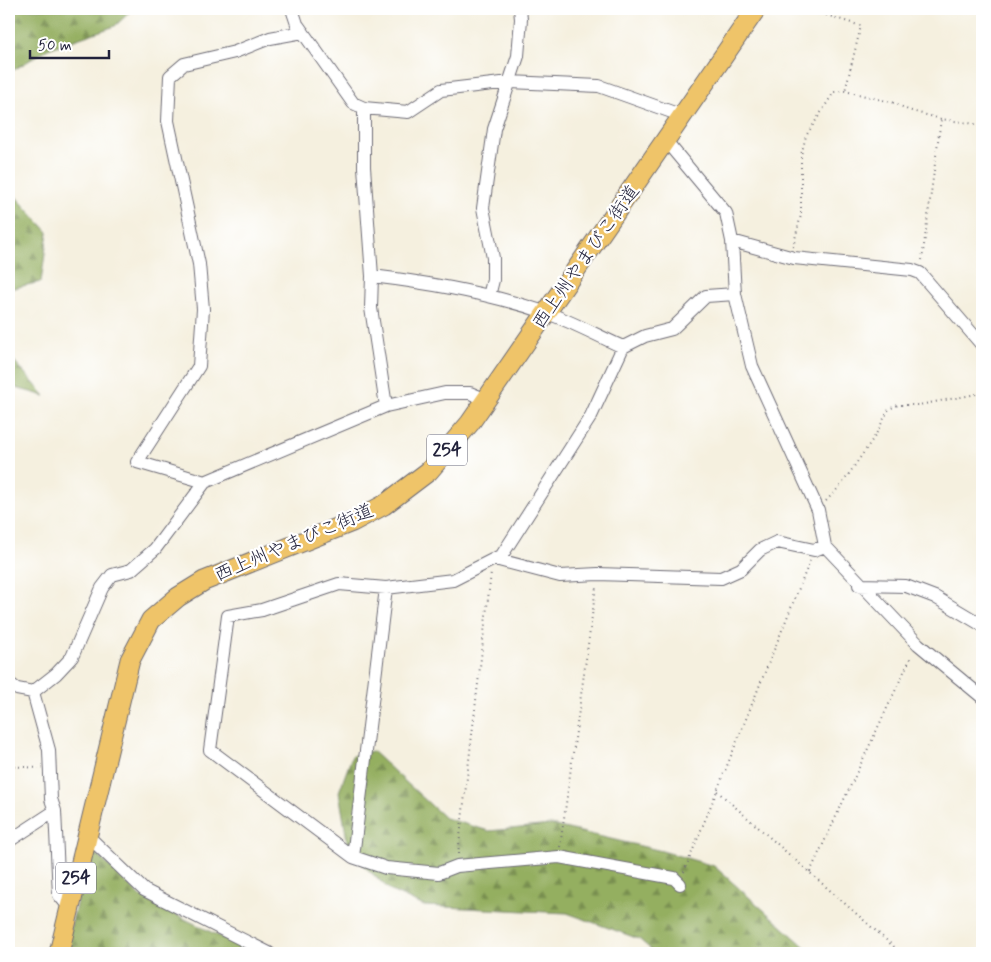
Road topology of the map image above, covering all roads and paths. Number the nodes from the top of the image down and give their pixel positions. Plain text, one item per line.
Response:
1 (292, 9) edge
2 (520, 9) edge
3 (756, 9) edge
4 (807, 9) edge
5 (303, 32) junction
6 (510, 82) junction
7 (845, 91) junction
8 (364, 108) junction
9 (683, 116) junction
10 (941, 119) junction
11 (982, 126) edge
12 (666, 141) junction
13 (732, 241) junction
14 (791, 257) junction
15 (920, 273) junction
16 (372, 276) junction
17 (735, 294) junction
18 (489, 296) junction
19 (547, 313) junction
20 (982, 345) edge
21 (623, 347) junction
22 (982, 393) edge
23 (487, 400) junction
24 (386, 406) junction
25 (206, 482) junction
26 (818, 510) junction
27 (819, 548) junction
28 (495, 558) junction
29 (598, 574) junction
30 (859, 585) junction
31 (386, 588) junction
32 (982, 625) edge
33 (918, 644) junction
34 (9, 683) edge
35 (33, 692) junction
36 (982, 697) edge
37 (9, 766) edge
38 (50, 768) junction
39 (717, 791) junction
40 (55, 811) junction
41 (88, 836) junction
42 (9, 841) edge
43 (353, 857) junction
44 (559, 857) junction
45 (457, 866) junction
46 (810, 872) junction
47 (680, 884) joint
48 (69, 907) junction
49 (60, 952) edge
50 (269, 953) edge
51 (901, 953) edge

1 - 5 street
2 - 6 street
3 - 9 highway, 西上州やまびこ街道 / 254
4 - 7 path
5 - 8 street
5 - 25 street
6 - 8 street
6 - 9 street
6 - 18 street
7 - 10 path
7 - 14 path
8 - 16 street
9 - 12 highway, 西上州やまびこ街道 / 254
10 - 11 path
10 - 15 path
12 - 13 street
12 - 19 highway, 西上州やまびこ街道 / 254
13 - 14 street
13 - 17 street
14 - 15 street
15 - 20 street
16 - 18 street
16 - 24 street
17 - 21 street
17 - 26 street
18 - 19 street
19 - 21 street
19 - 23 highway, 西上州やまびこ街道 / 254
21 - 28 street
22 - 26 path
23 - 24 street
23 - 41 highway, 西上州やまびこ街道 / 254
24 - 25 street
25 - 35 street
26 - 27 street
27 - 29 street
27 - 30 street
27 - 39 path
28 - 29 street
28 - 31 street
28 - 45 path
29 - 44 path
30 - 32 street
30 - 33 street
31 - 43 street
31 - 43 street
33 - 36 street
33 - 46 path
34 - 35 street
35 - 38 street
37 - 38 path
38 - 40 street
39 - 46 path
39 - 47 path
40 - 42 street
40 - 48 street
41 - 48 highway, 西上州やまびこ街道 / 254
41 - 50 street
43 - 45 street
44 - 45 street
44 - 47 street
46 - 51 path
48 - 49 highway, 西上州やまびこ街道 / 254

